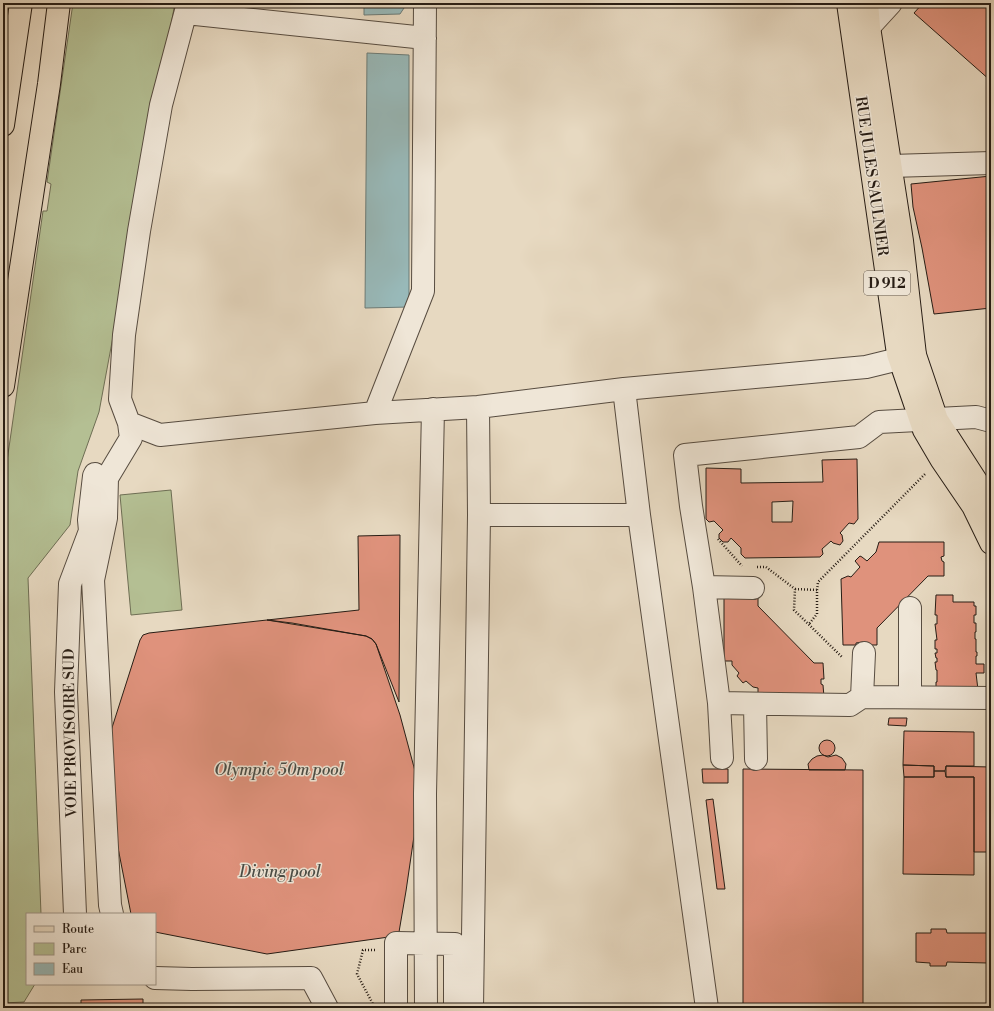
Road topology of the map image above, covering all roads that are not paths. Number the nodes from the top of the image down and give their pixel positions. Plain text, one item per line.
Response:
1 (22, 3) edge
2 (59, 3) edge
3 (425, 3) edge
4 (848, 3) edge
5 (867, 3) edge
6 (891, 3) edge
7 (187, 8) edge
8 (869, 27) junction
9 (425, 38) junction
10 (3, 124) edge
11 (991, 163) edge
12 (891, 166) junction
13 (907, 357) junction
14 (3, 386) edge
15 (624, 389) junction
16 (478, 407) junction
17 (433, 409) junction
18 (375, 413) junction
19 (929, 420) junction
20 (991, 421) edge
21 (129, 423) junction
22 (991, 508) edge
23 (479, 515) junction
24 (640, 515) junction
25 (991, 543) edge
26 (704, 587) junction
27 (753, 588) dead end
28 (910, 608) dead end
29 (864, 653) dead end
30 (863, 688) junction
31 (910, 697) junction
32 (991, 698) edge
33 (718, 703) junction
34 (755, 704) junction
35 (722, 758) dead end
36 (756, 759) dead end
37 (75, 913) edge
38 (112, 913) edge
39 (425, 944) junction
40 (156, 978) edge
41 (327, 1008) edge
42 (396, 1008) edge
43 (426, 1008) edge
44 (455, 1008) edge
45 (472, 1008) edge
46 (707, 1008) edge

1 - 10 main road
2 - 14 main road
3 - 9 street
4 - 13 main road, RUE JULES SAULNIER / D 912
5 - 8 main road, RUE JULES SAULNIER / D 912
6 - 8 street
7 - 9 street
7 - 21 street
8 - 12 main road, RUE JULES SAULNIER / D 912
9 - 18 street
11 - 12 street
12 - 13 main road, RUE JULES SAULNIER / D 912
13 - 15 street
13 - 19 main road, RUE JULES SAULNIER / D 912
15 - 16 street
15 - 24 street
16 - 17 street
16 - 23 street
17 - 18 street
17 - 39 street
18 - 21 street
19 - 20 street
19 - 22 main road, RUE JULES SAULNIER / D 912
19 - 25 main road, RUE JULES SAULNIER / D 912
19 - 26 street
21 - 37 street, VOIE PROVISOIRE SUD
21 - 38 street
23 - 24 street
23 - 45 street
24 - 46 street
26 - 27 street
26 - 33 street
28 - 31 street
29 - 30 street
30 - 31 street
30 - 34 street
31 - 32 street
33 - 34 street
33 - 35 street
34 - 36 street
39 - 42 street
39 - 43 street
39 - 44 street
40 - 41 street

